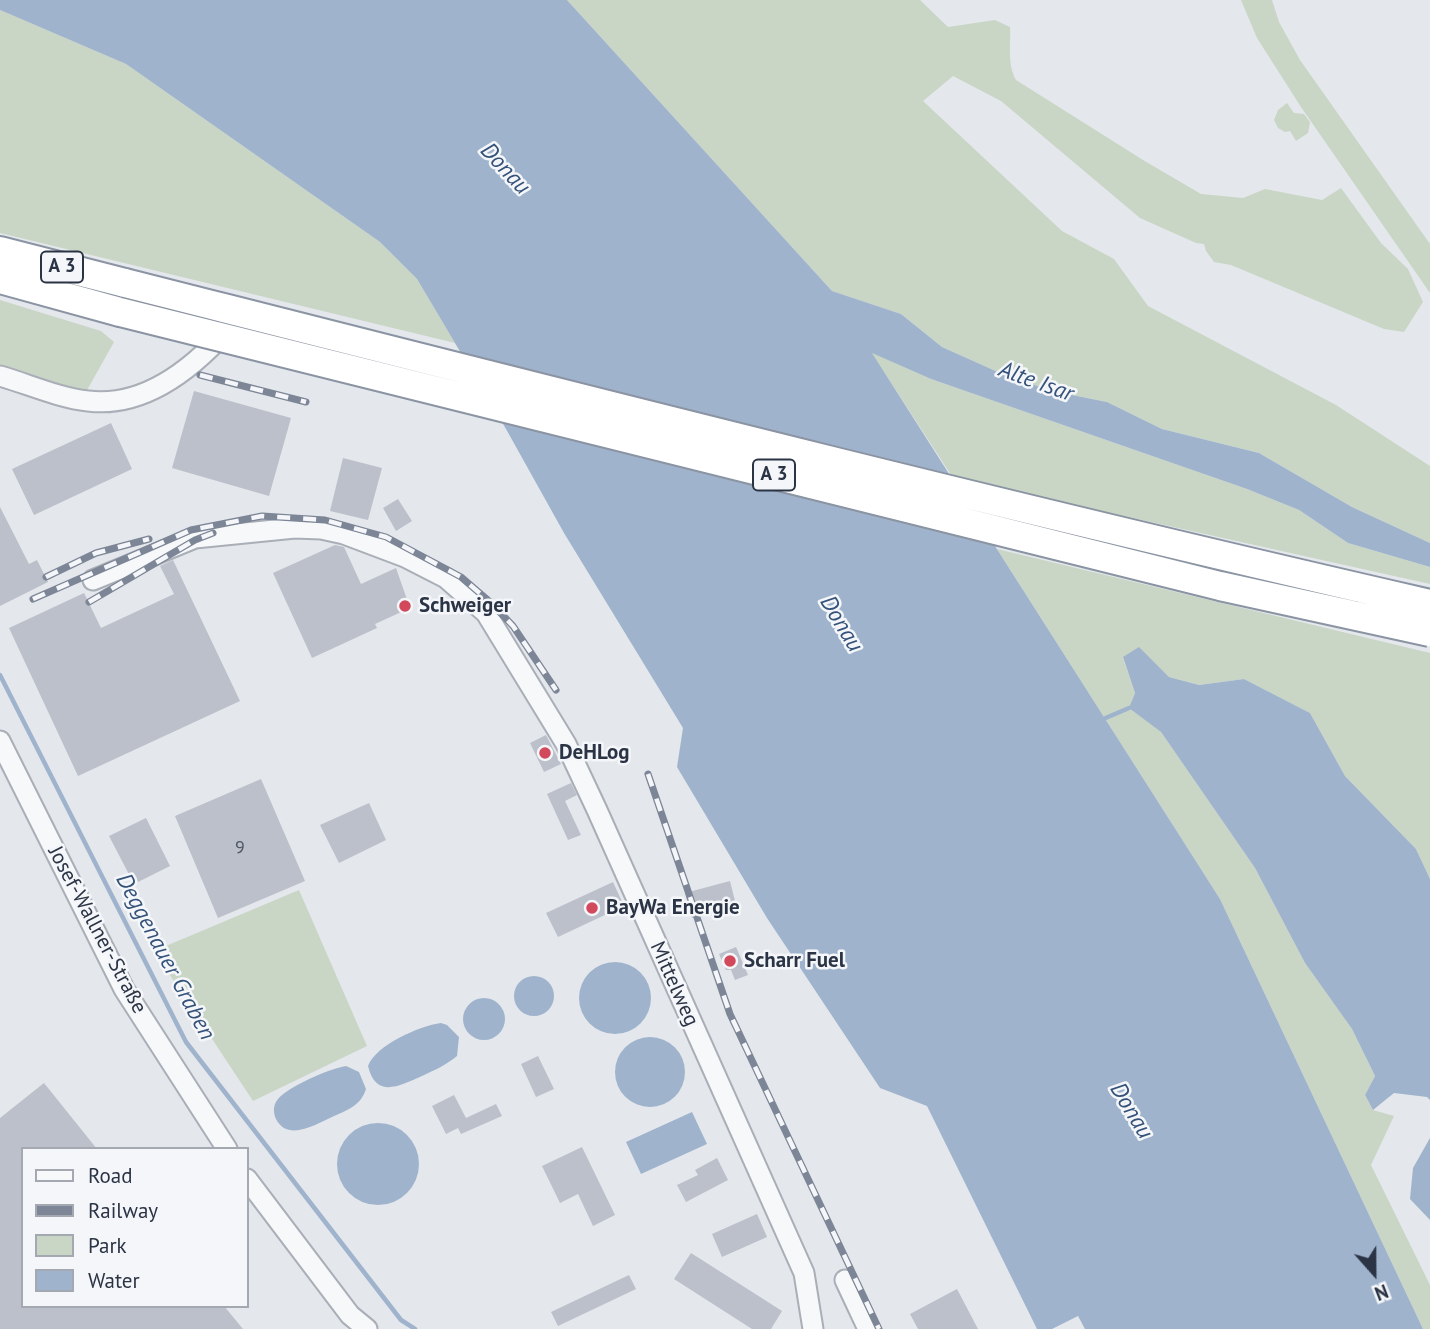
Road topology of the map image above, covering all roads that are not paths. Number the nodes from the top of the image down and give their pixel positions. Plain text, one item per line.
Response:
1 (0, 251) edge
2 (0, 279) edge
3 (250, 304) dead end
4 (0, 376) edge
5 (93, 580) dead end
6 (1430, 604) edge
7 (1430, 632) edge
8 (0, 741) edge
9 (226, 1147) edge
10 (248, 1180) edge
11 (845, 1280) dead end
12 (368, 1329) edge
13 (813, 1329) edge
14 (869, 1329) edge

1 - 6 highway, A 3, bridge
2 - 7 highway, A 3, bridge
3 - 4 street
5 - 13 street, Mittelweg
8 - 9 street, Josef-Wallner-Straße
10 - 12 street
11 - 14 street

